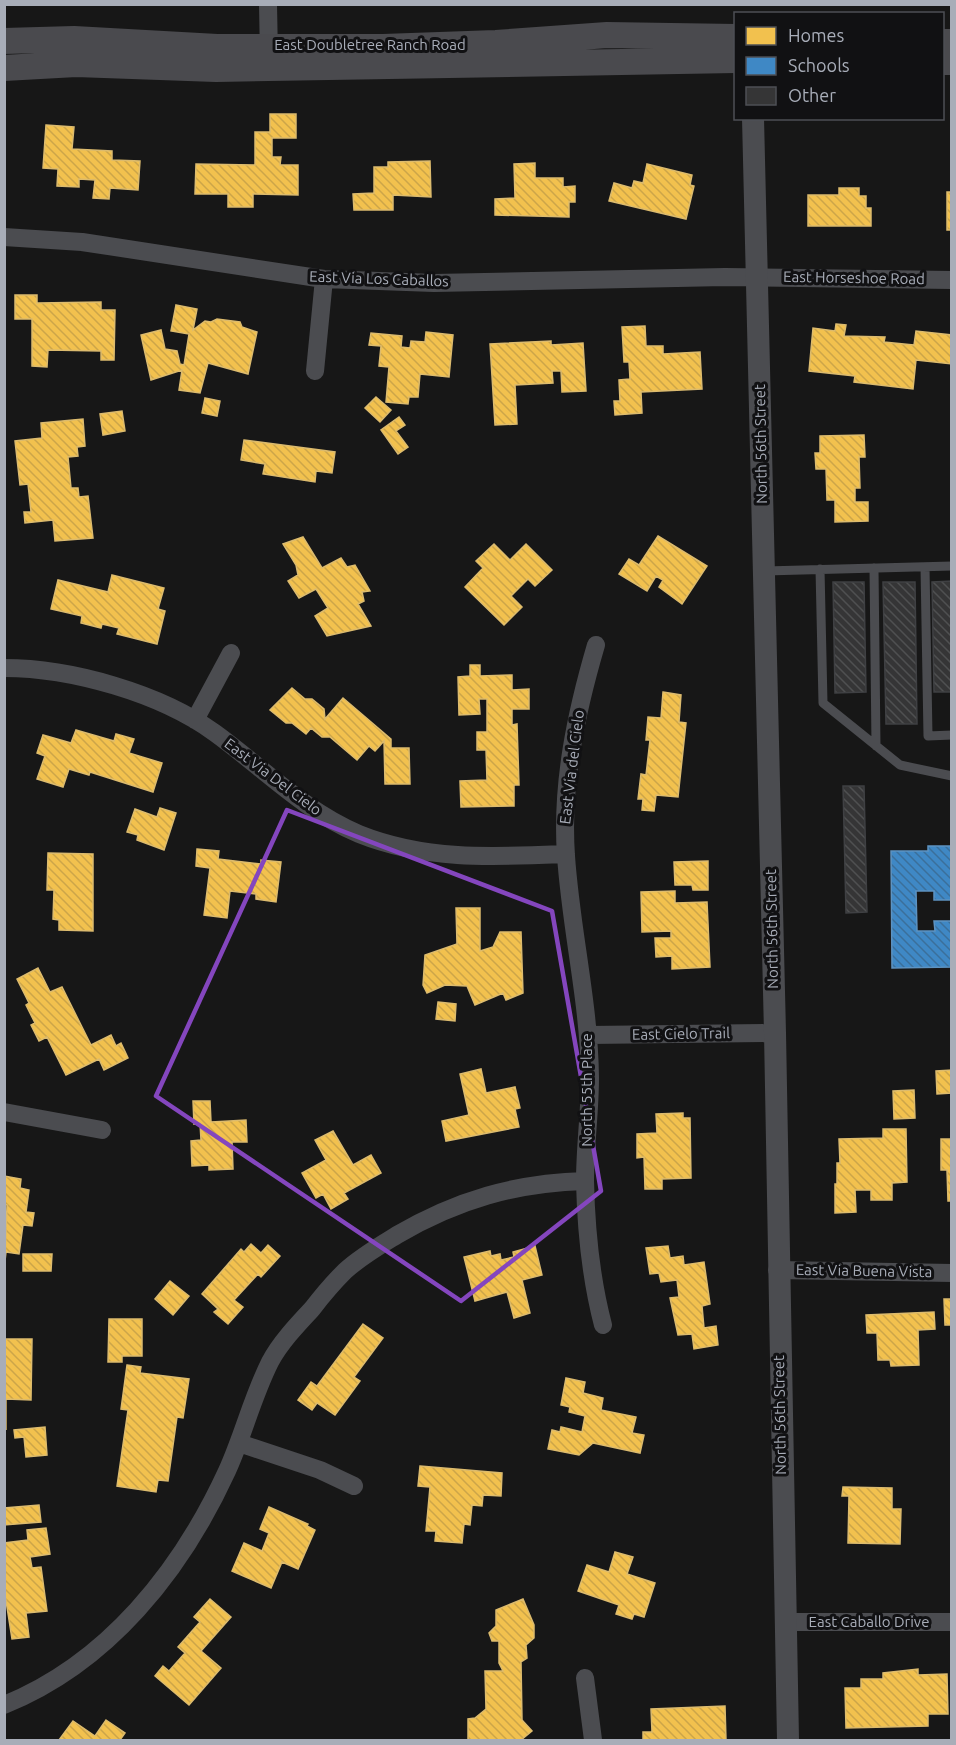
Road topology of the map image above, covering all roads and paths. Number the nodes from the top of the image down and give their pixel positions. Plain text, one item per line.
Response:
1 (268, 4) edge
2 (734, 37) edge
3 (4, 41) edge
4 (269, 57) junction
5 (734, 60) edge
6 (4, 68) edge
7 (753, 120) edge
8 (4, 237) edge
9 (757, 277) junction
10 (324, 279) junction
11 (951, 280) edge
12 (315, 371) dead end
13 (951, 566) edge
14 (925, 567) junction
15 (874, 568) junction
16 (820, 569) junction
17 (764, 571) junction
18 (596, 645) dead end
19 (231, 654) dead end
20 (4, 668) edge
21 (195, 720) junction
22 (951, 735) edge
23 (876, 746) junction
24 (951, 776) edge
25 (566, 854) junction
26 (775, 1033) junction
27 (588, 1035) junction
28 (4, 1112) edge
29 (102, 1130) dead end
30 (585, 1181) junction
31 (777, 1270) junction
32 (951, 1273) edge
33 (603, 1325) dead end
34 (239, 1443) junction
35 (354, 1486) dead end
36 (787, 1622) junction
37 (951, 1622) edge
38 (585, 1678) dead end
39 (4, 1705) edge
40 (593, 1740) edge
41 (788, 1740) edge

1 - 4 street
2 - 4 main road, East Doubletree Ranch Road
3 - 4 main road, East Doubletree Ranch Road
4 - 5 main road, East Doubletree Ranch Road
4 - 6 main road, East Doubletree Ranch Road
7 - 9 street, North 56th Street
8 - 10 street, East Via Los Caballos
9 - 10 street, East Via Los Caballos
9 - 11 street, East Horseshoe Road
9 - 17 street, North 56th Street
10 - 12 street
13 - 14 lane
14 - 15 lane
14 - 22 lane
15 - 16 lane
15 - 23 lane
16 - 17 lane
16 - 23 lane
17 - 26 street, North 56th Street
18 - 25 street, East Via del Cielo
19 - 21 street
20 - 21 street, East Via Del Cielo
21 - 25 street, East Via Del Cielo
23 - 24 lane
25 - 27 street, North 55th Place
26 - 27 street, East Cielo Trail
26 - 31 street, North 56th Street
27 - 30 street, North 55th Place
28 - 29 street
30 - 33 street, North 55th Place
30 - 34 street
31 - 32 street, East Via Buena Vista
31 - 36 street, North 56th Street
34 - 35 street
34 - 39 street
36 - 37 street, East Caballo Drive
36 - 41 street, North 56th Street
38 - 40 street

